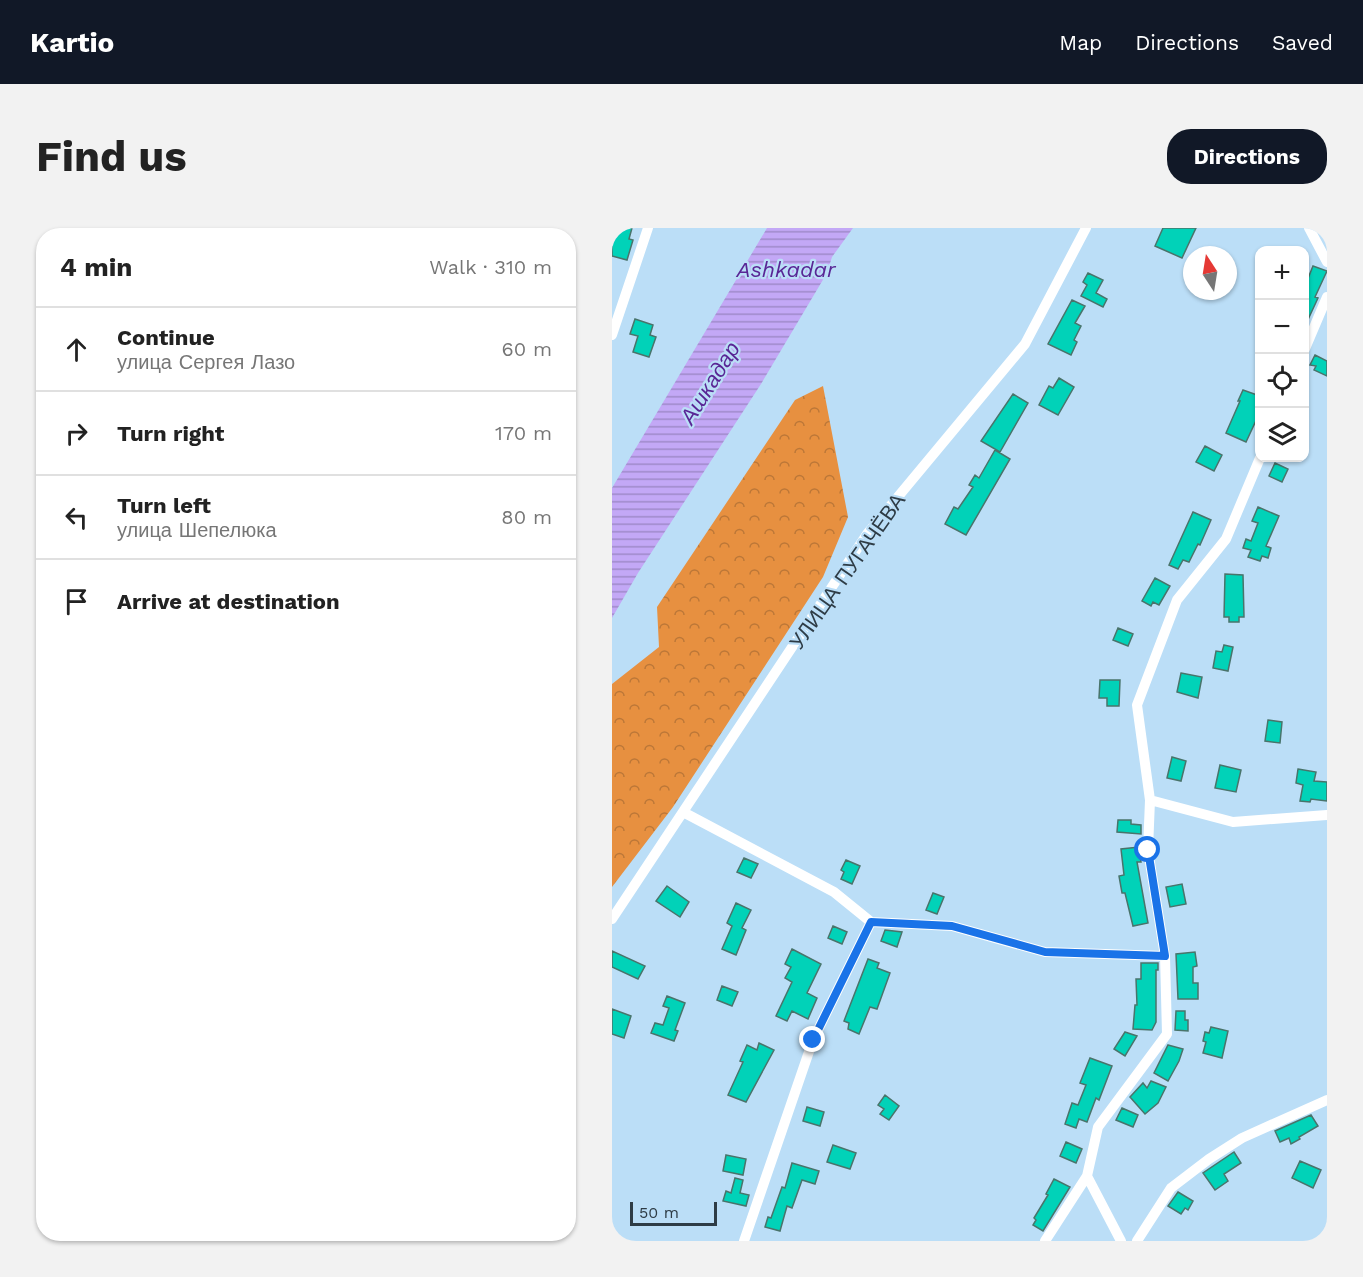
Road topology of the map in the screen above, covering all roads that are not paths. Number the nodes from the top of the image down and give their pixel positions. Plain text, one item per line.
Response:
1 (648, 228) edge
2 (1086, 228) edge
3 (1309, 228) edge
4 (1327, 261) edge
5 (1327, 297) edge
6 (612, 336) edge
7 (1309, 341) edge
8 (1258, 462) edge
9 (1150, 800) junction
10 (683, 812) junction
11 (1327, 815) edge
12 (612, 919) edge
13 (871, 922) junction
14 (1165, 956) junction
15 (1327, 1100) edge
16 (1087, 1176) junction
17 (744, 1241) edge
18 (1045, 1241) edge
19 (1121, 1241) edge
20 (1137, 1241) edge

1 - 6 street
2 - 10 street, УЛИЦА ПУГАЧЁВА
3 - 4 street
5 - 7 street
8 - 9 street
9 - 11 street
9 - 14 street
10 - 12 street, УЛИЦА ПУГАЧЁВА
10 - 13 street
13 - 14 street
13 - 17 street
14 - 16 street
15 - 20 street
16 - 18 street
16 - 19 street

